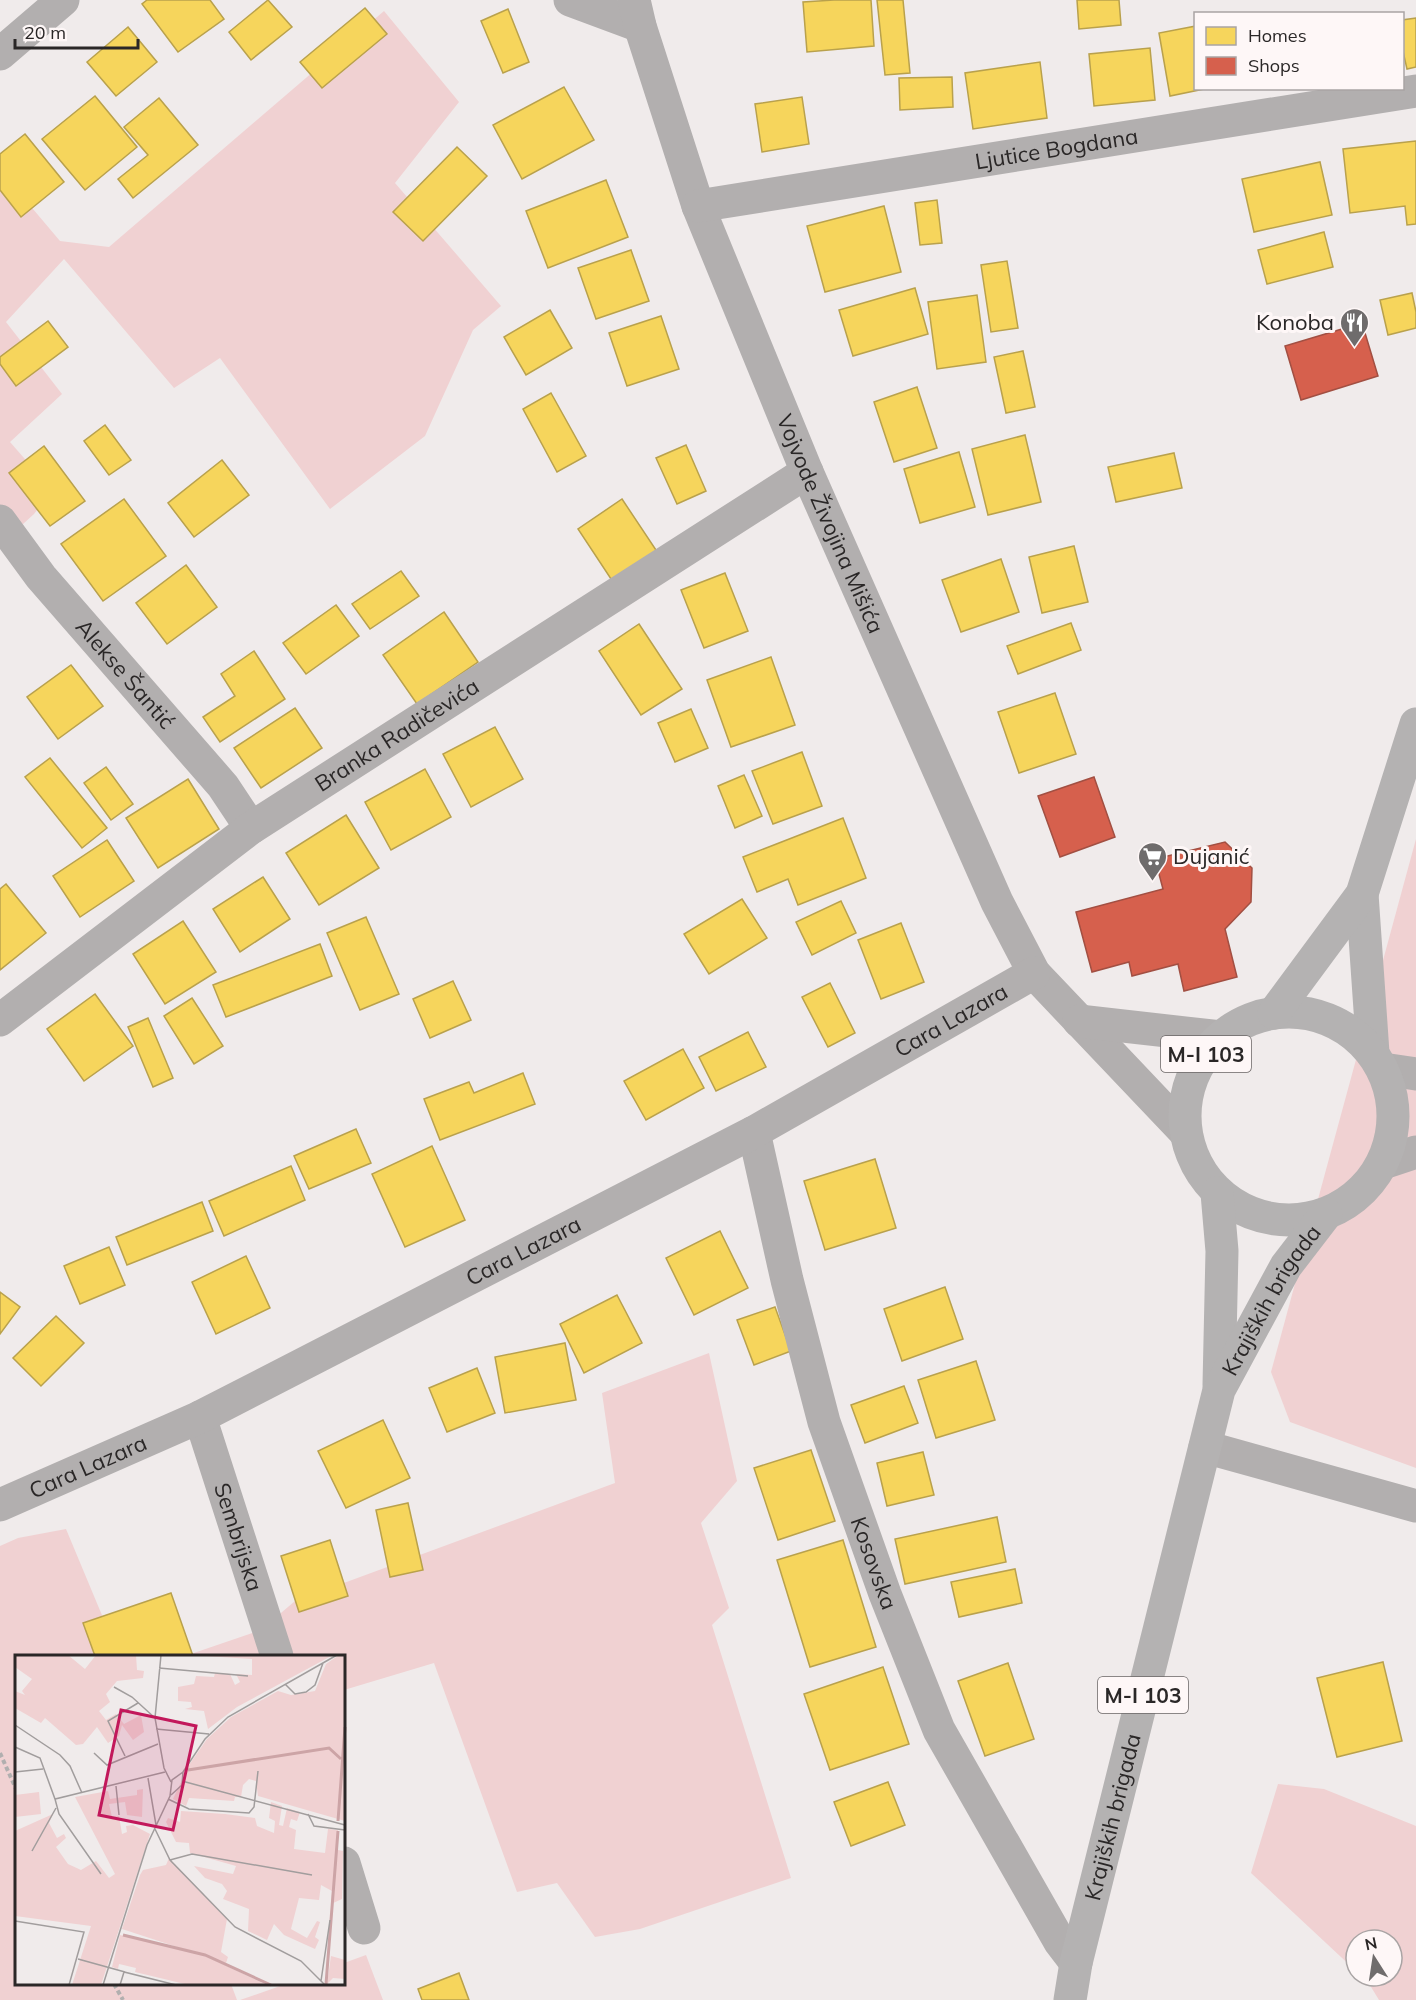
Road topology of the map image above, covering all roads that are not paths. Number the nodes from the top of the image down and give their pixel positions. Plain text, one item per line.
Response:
1 (63, 0) edge
2 (570, 0) edge
3 (637, 13) edge
4 (0, 54) edge
5 (1416, 91) edge
6 (698, 206) junction
7 (807, 472) junction
8 (0, 521) edge
9 (1416, 724) edge
10 (251, 828) junction
11 (1362, 894) junction
12 (1034, 974) junction
13 (1274, 1013) junction
14 (0, 1020) edge
15 (1079, 1021) junction
16 (1221, 1037) junction
17 (1378, 1061) junction
18 (1416, 1074) edge
19 (1184, 1131) junction
20 (754, 1132) junction
21 (1416, 1152) edge
22 (1383, 1163) junction
23 (1217, 1193) junction
24 (1326, 1214) junction
25 (1219, 1390) junction
26 (200, 1418) junction
27 (1205, 1447) junction
28 (0, 1505) edge
29 (1416, 1506) edge
30 (277, 1655) edge
31 (345, 1866) edge
32 (364, 1928) dead end
33 (1076, 1963) junction
34 (1070, 2000) edge

1 - 4 street
2 - 3 street
3 - 6 street, Vojvode Živojina Mišića
5 - 6 street, Ljutice Bogdana
6 - 7 street, Vojvode Živojina Mišića
7 - 10 street, Branka Radičevića
7 - 12 street, Vojvode Živojina Mišića
8 - 10 street, Alekse Šantić
9 - 11 main road, M-I 103
10 - 14 street, Branka Radičevića
11 - 13 main road, M-I 103
11 - 17 main road, M-I 103
12 - 15 street, Vojvode Živojina Mišića
12 - 20 street, Cara Lazara
13 - 16 main road, M-I 103
13 - 17 main road, M-I 103
15 - 16 street
15 - 19 street, Vojvode Živojina Mišića
16 - 19 main road, M-I 103
17 - 18 street
17 - 22 main road, M-I 103
19 - 23 main road, M-I 103
20 - 26 street, Cara Lazara
20 - 33 street, Kosovska
21 - 22 street
22 - 24 main road, M-I 103
23 - 24 main road, M-I 103
23 - 25 main road, Krajiških brigada / M-I 103
24 - 25 main road, Krajiških brigada / M-I 103
25 - 27 main road, Krajiških brigada / M-I 103
26 - 28 street, Cara Lazara
26 - 30 street, Sembrijska
27 - 29 street
27 - 33 main road, Krajiških brigada / M-I 103
31 - 32 street
33 - 34 main road, Krajiških brigada / M-I 103

